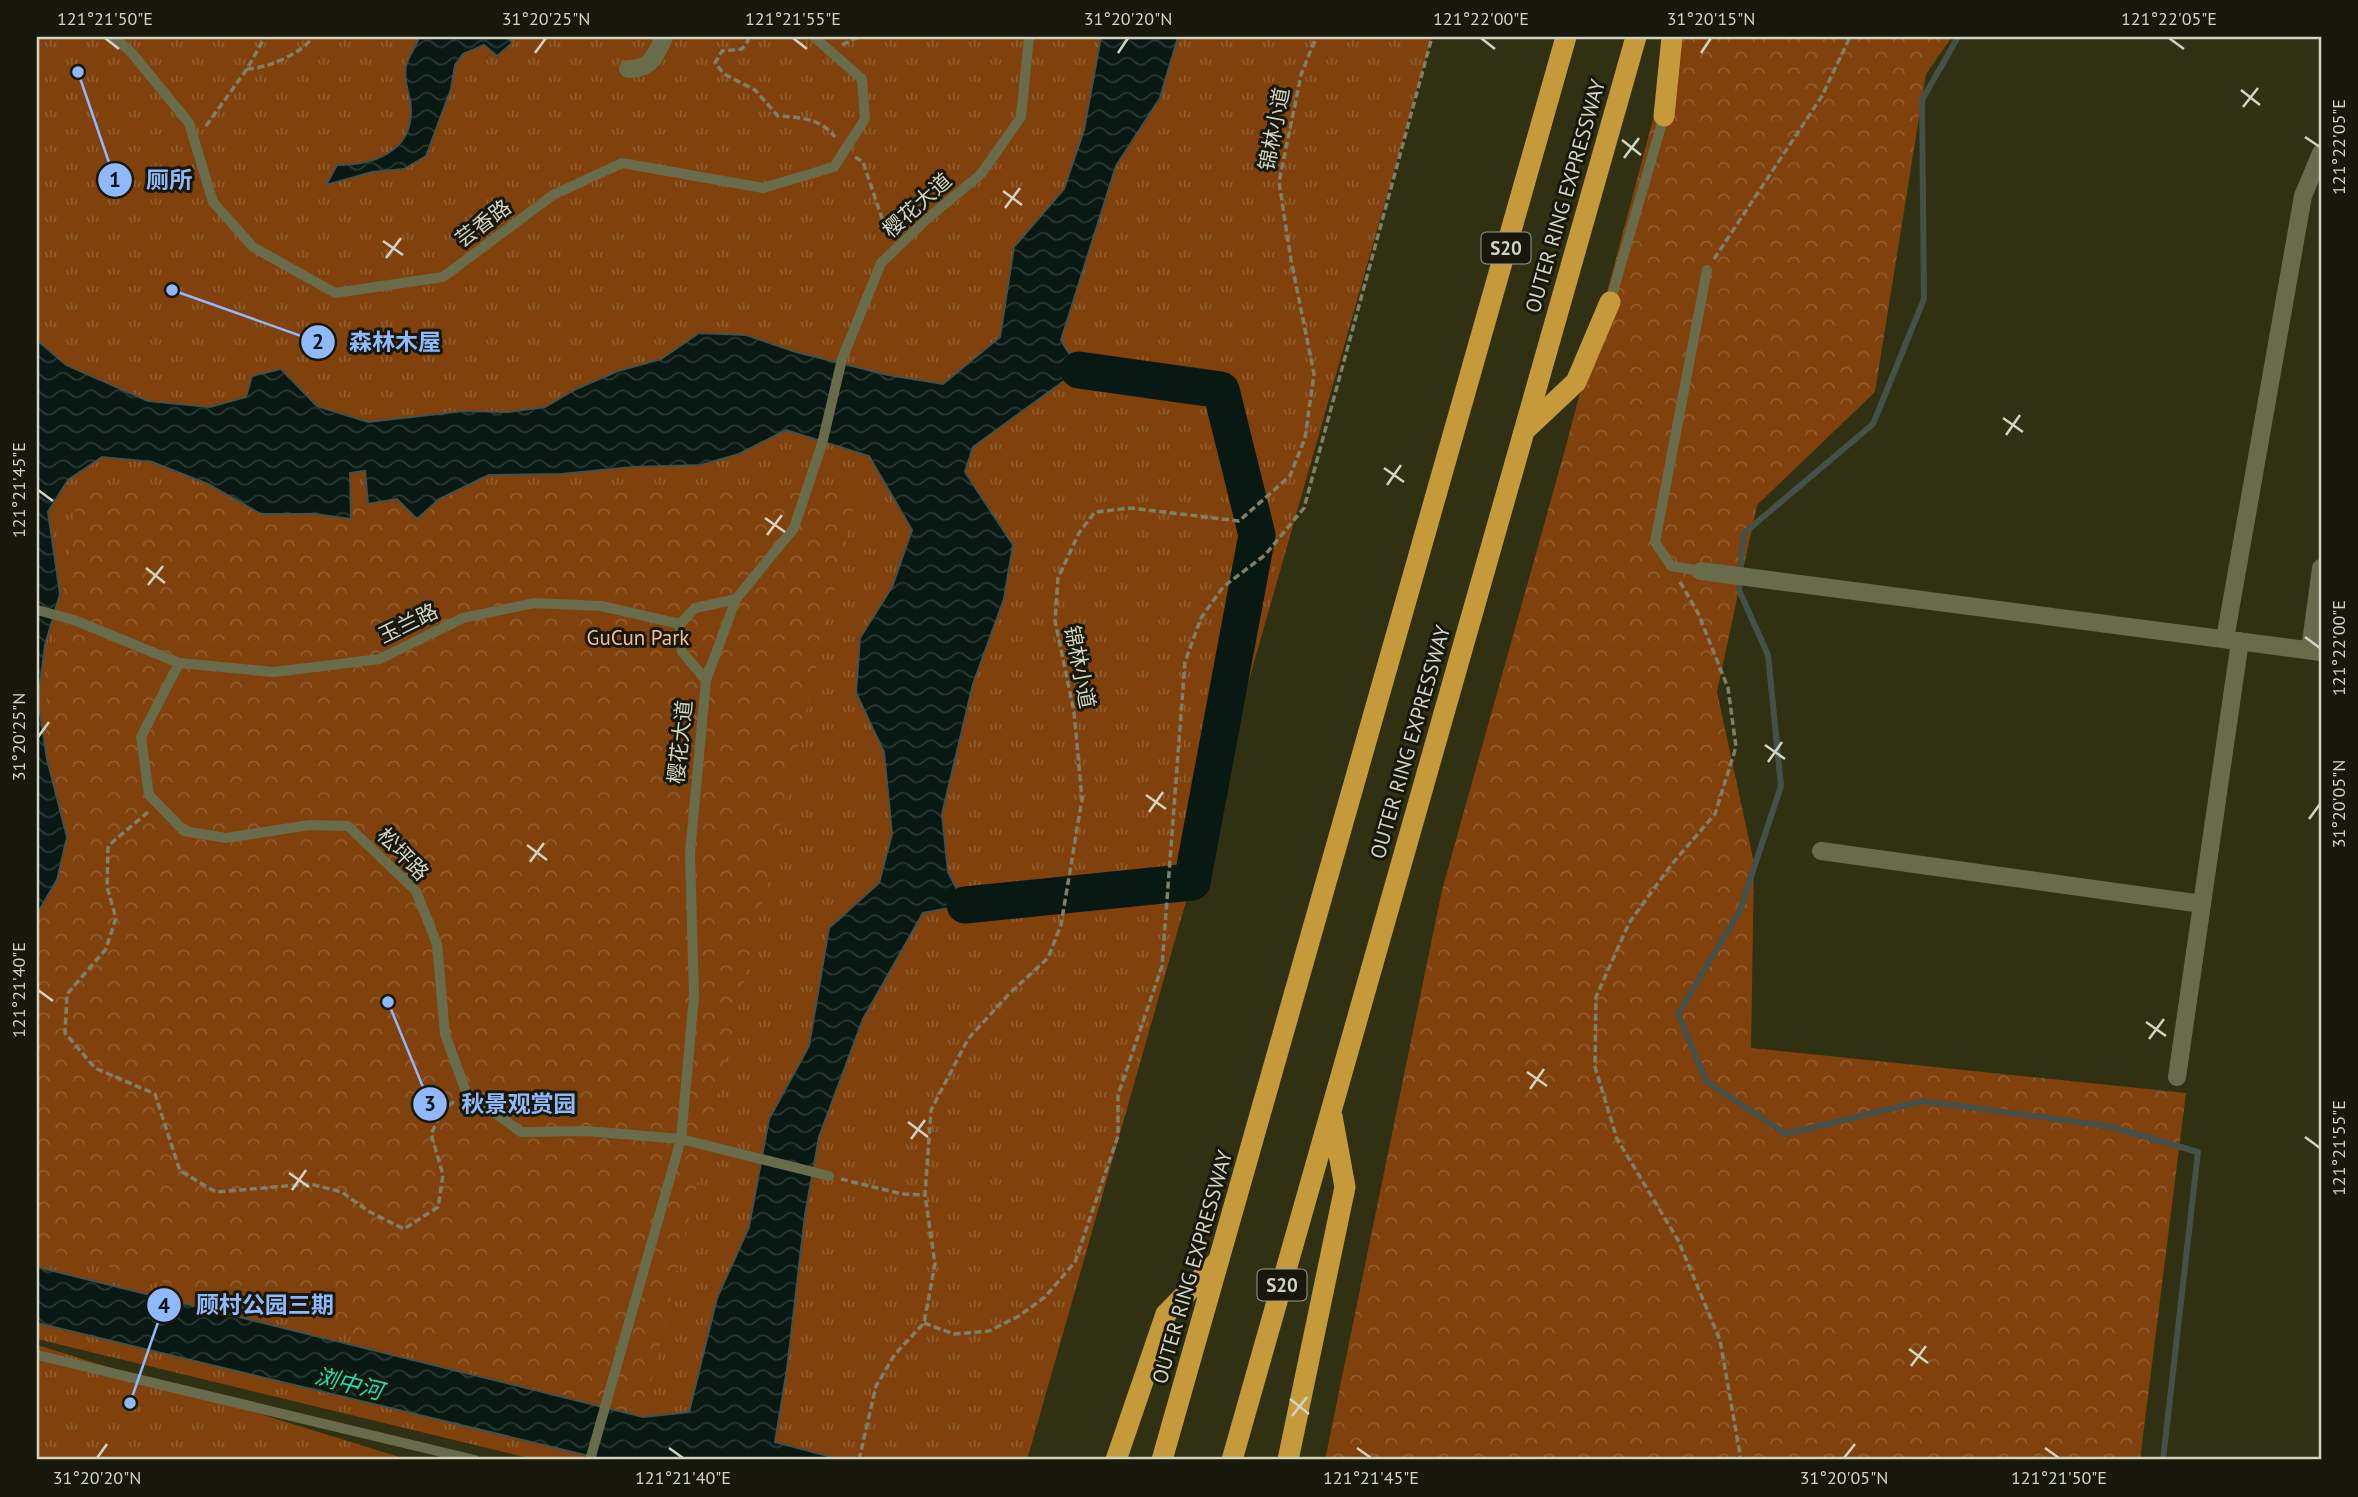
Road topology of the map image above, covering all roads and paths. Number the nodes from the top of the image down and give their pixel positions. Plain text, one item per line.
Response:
1 (113, 37) edge
2 (265, 37) edge
3 (313, 37) edge
4 (661, 37) edge
5 (747, 37) edge
6 (814, 37) edge
7 (1029, 37) edge
8 (1316, 37) edge
9 (1432, 37) edge
10 (1566, 37) edge
11 (1636, 37) edge
12 (1672, 37) edge
13 (1850, 37) edge
14 (247, 69) junction
15 (628, 69) dead end
16 (1664, 116) joint
17 (195, 142) junction
18 (845, 150) junction
19 (2321, 153) edge
20 (893, 251) junction
21 (1707, 270) joint
22 (1610, 302) joint
23 (1524, 430) junction
24 (1671, 566) junction
25 (2321, 568) edge
26 (1701, 570) joint
27 (736, 599) junction
28 (37, 610) edge
29 (680, 624) junction
30 (2232, 640) junction
31 (2309, 650) edge
32 (179, 663) junction
33 (706, 680) junction
34 (157, 804) junction
35 (1821, 851) dead end
36 (2202, 904) junction
37 (2178, 1077) dead end
38 (466, 1092) junction
39 (1331, 1110) junction
40 (681, 1139) junction
41 (829, 1176) joint
42 (925, 1195) junction
43 (1219, 1260) junction
44 (924, 1323) junction
45 (37, 1355) edge
46 (475, 1460) edge
47 (590, 1460) edge
48 (859, 1460) edge
49 (1116, 1460) edge
50 (1162, 1460) edge
51 (1232, 1460) edge
52 (1288, 1460) edge
53 (1741, 1460) edge

1 - 17 lane, 芸香路
2 - 14 path
3 - 14 path
4 - 15 street
5 - 18 path
6 - 18 lane, 芸香路
7 - 20 lane, 樱花大道
8 - 42 path, 锦林小道
9 - 44 path
10 - 43 highway, OUTER RING EXPRESSWAY / S20
11 - 23 highway, OUTER RING EXPRESSWAY / S20
12 - 16 highway
13 - 21 path
14 - 17 path
16 - 22 lane
17 - 18 lane, 芸香路
18 - 20 path
19 - 30 street
20 - 27 lane, 樱花大道
21 - 24 lane
22 - 23 highway
23 - 39 highway, OUTER RING EXPRESSWAY / S20
24 - 26 lane
24 - 53 path
25 - 31 street
26 - 30 street
27 - 29 lane
27 - 33 lane, 樱花大道
28 - 32 lane, 玉兰路
29 - 32 lane, 玉兰路
29 - 33 lane, 樱花大道
30 - 31 street
30 - 36 street
32 - 34 lane, 松坪路
33 - 40 lane, 樱花大道
34 - 38 lane, 松坪路
34 - 38 path
35 - 36 street
36 - 37 street
38 - 40 lane
39 - 51 highway, OUTER RING EXPRESSWAY / S20
39 - 52 highway
40 - 41 lane
40 - 47 lane, 樱花大道
41 - 42 path
42 - 44 path
43 - 49 highway
43 - 50 highway, OUTER RING EXPRESSWAY / S20
44 - 48 path
45 - 46 lane

